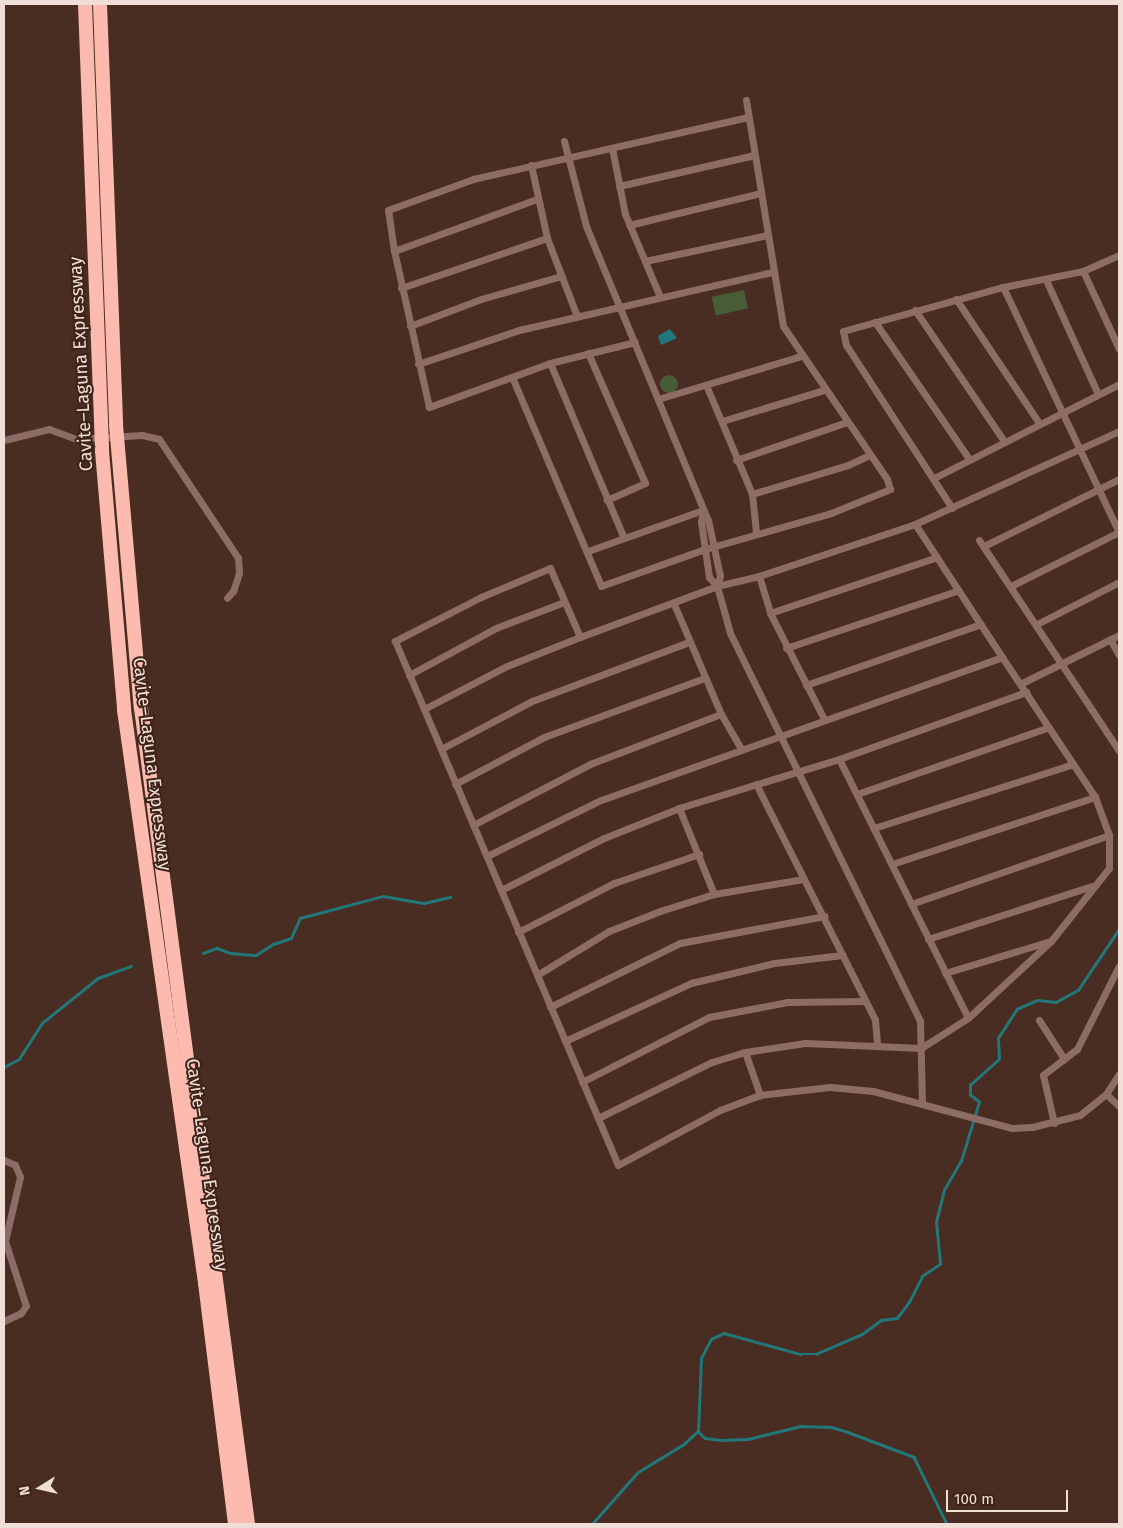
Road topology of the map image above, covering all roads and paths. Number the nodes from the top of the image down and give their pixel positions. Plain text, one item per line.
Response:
1 (85, 4) edge
2 (100, 4) edge
3 (746, 100) dead end
4 (748, 118) junction
5 (564, 141) dead end
6 (612, 148) junction
7 (754, 155) junction
8 (570, 157) junction
9 (531, 165) junction
10 (619, 186) junction
11 (760, 193) junction
12 (537, 199) junction
13 (629, 225) junction
14 (767, 235) junction
15 (547, 238) junction
16 (394, 251) junction
17 (1119, 255) edge
18 (645, 261) junction
19 (1083, 271) junction
20 (772, 272) junction
21 (562, 276) junction
22 (1046, 280) junction
23 (1003, 287) junction
24 (401, 288) junction
25 (660, 297) junction
26 (956, 299) junction
27 (620, 306) junction
28 (915, 310) junction
29 (577, 316) junction
30 (875, 322) junction
31 (410, 326) junction
32 (635, 342) junction
33 (1119, 349) edge
34 (588, 353) junction
35 (800, 356) junction
36 (550, 363) junction
37 (418, 364) junction
38 (512, 376) junction
39 (1119, 384) edge
40 (706, 385) junction
41 (824, 390) junction
42 (1098, 394) junction
43 (658, 398) junction
44 (1064, 411) junction
45 (722, 421) junction
46 (847, 422) junction
47 (1039, 423) junction
48 (1119, 430) edge
49 (4, 440) edge
50 (1004, 441) junction
51 (1082, 450) junction
52 (869, 455) junction
53 (969, 459) junction
54 (736, 460) junction
55 (934, 478) junction
56 (1119, 479) edge
57 (1100, 489) junction
58 (752, 494) junction
59 (607, 500) junction
60 (952, 508) junction
61 (703, 510) junction
62 (915, 524) junction
63 (1119, 532) edge
64 (756, 533) junction
65 (624, 538) junction
66 (709, 548) junction
67 (588, 551) junction
68 (937, 557) junction
69 (759, 576) junction
70 (1119, 582) edge
71 (717, 586) junction
72 (1011, 586) junction
73 (959, 590) junction
74 (227, 598) dead end
75 (564, 602) junction
76 (674, 604) junction
77 (770, 613) junction
78 (981, 624) junction
79 (1037, 624) junction
80 (1119, 635) edge
81 (580, 637) junction
82 (1110, 639) junction
83 (689, 642) junction
84 (786, 648) junction
85 (1119, 655) edge
86 (1002, 657) junction
87 (1063, 662) junction
88 (409, 675) junction
89 (704, 678) junction
90 (806, 684) junction
91 (1020, 684) junction
92 (1026, 692) junction
93 (424, 709) junction
94 (721, 714) junction
95 (824, 719) junction
96 (1048, 727) junction
97 (782, 733) junction
98 (741, 748) junction
99 (441, 749) junction
100 (1119, 751) edge
101 (839, 759) junction
102 (1073, 764) junction
103 (799, 771) junction
104 (455, 784) junction
105 (756, 784) junction
106 (857, 794) junction
107 (1095, 797) junction
108 (680, 808) junction
109 (473, 825) junction
110 (874, 828) junction
111 (1110, 835) junction
112 (699, 854) junction
113 (487, 856) junction
114 (892, 864) junction
115 (804, 879) junction
116 (1092, 886) junction
117 (501, 890) junction
118 (714, 894) junction
119 (911, 904) junction
120 (824, 916) junction
121 (518, 932) junction
122 (928, 938) junction
123 (1051, 941) junction
124 (843, 955) junction
125 (1119, 966) edge
126 (945, 973) junction
127 (537, 975) junction
128 (865, 1001) junction
129 (550, 1006) junction
130 (968, 1018) junction
131 (1039, 1020) dead end
132 (565, 1041) junction
133 (877, 1045) junction
134 (921, 1048) junction
135 (745, 1052) junction
136 (1064, 1059) junction
137 (1119, 1074) edge
138 (582, 1082) junction
139 (1106, 1094) junction
140 (760, 1095) junction
141 (922, 1104) junction
142 (1119, 1106) edge
143 (598, 1118) junction
144 (1054, 1123) junction
145 (4, 1160) edge
146 (211, 1282) junction
147 (214, 1306) junction
148 (4, 1320) edge
149 (235, 1524) edge
150 (248, 1524) edge

1 - 146 highway, Cavite–Laguna Expressway
2 - 146 highway, Cavite–Laguna Expressway
3 - 4 street
4 - 6 street
4 - 7 street
5 - 8 street
6 - 8 street
6 - 10 street
7 - 10 street
7 - 11 street
8 - 9 street
8 - 27 street
9 - 12 street
9 - 16 street
10 - 13 street
11 - 13 street
11 - 14 street
12 - 15 street
12 - 16 street
13 - 18 street
14 - 18 street
14 - 20 street
15 - 21 street
15 - 24 street
16 - 24 street
17 - 19 street
18 - 25 street
19 - 22 street
19 - 33 street
20 - 25 street
20 - 35 street
21 - 29 street
21 - 31 street
22 - 23 street
22 - 42 street
23 - 26 street
23 - 44 street
24 - 31 street
25 - 27 street
26 - 28 street
26 - 47 street
27 - 29 street
27 - 32 street
28 - 30 street
28 - 50 street
29 - 37 street
30 - 53 street
30 - 55 street
31 - 37 street
32 - 34 street
32 - 43 street
34 - 36 street
34 - 59 street
35 - 40 street
35 - 41 street
36 - 38 street
36 - 59 street
37 - 38 street
38 - 67 street
39 - 42 street
40 - 43 street
40 - 45 street
41 - 45 street
41 - 46 street
42 - 44 street
43 - 61 street
44 - 47 street
44 - 51 street
45 - 54 street
46 - 52 street
46 - 54 street
47 - 50 street
48 - 51 street
49 - 74 street
50 - 53 street
51 - 57 street
51 - 60 street
52 - 58 street
52 - 64 street
53 - 55 street
54 - 58 street
55 - 60 street
56 - 57 street
57 - 63 street
57 - 72 street
58 - 64 street
59 - 65 street
60 - 62 street
61 - 65 street
61 - 66 street
62 - 68 street
62 - 69 street
63 - 72 street
64 - 66 street
65 - 67 street
66 - 67 street
66 - 71 street
68 - 73 street
68 - 77 street
69 - 71 street
69 - 77 street
70 - 79 street
71 - 76 street
71 - 97 street
72 - 79 street
73 - 78 street
73 - 84 street
75 - 81 street
75 - 88 street
75 - 88 street
76 - 81 street
76 - 83 street
77 - 84 street
78 - 86 street
78 - 90 street
79 - 87 street
80 - 82 street
81 - 93 street
82 - 85 street
82 - 87 street
83 - 89 street
83 - 99 street
84 - 90 street
86 - 91 street
86 - 95 street
87 - 91 street
87 - 100 street
88 - 93 street
89 - 94 street
89 - 104 street
90 - 95 street
91 - 92 street
92 - 96 street
92 - 101 street
93 - 99 street
94 - 98 street
94 - 109 street
95 - 97 street
96 - 102 street
96 - 106 street
97 - 98 street
97 - 103 street
98 - 113 street
99 - 104 street
101 - 103 street
101 - 106 street
102 - 107 street
102 - 110 street
103 - 105 street
103 - 134 street
104 - 109 street
105 - 108 street
105 - 115 street
106 - 110 street
107 - 111 street
107 - 114 street
108 - 112 street
108 - 117 street
109 - 113 street
110 - 114 street
111 - 116 street
111 - 119 street
112 - 118 street
112 - 121 street
113 - 117 street
114 - 119 street
115 - 118 street
115 - 120 street
116 - 122 street
116 - 123 street
117 - 121 street
118 - 127 street
119 - 122 street
120 - 124 street
120 - 129 street
121 - 127 street
122 - 126 street
123 - 126 street
123 - 130 street
124 - 128 street
124 - 132 street
125 - 136 street
126 - 130 street
127 - 129 street
128 - 133 street
128 - 138 street
129 - 132 street
130 - 134 street
131 - 136 street
132 - 138 street
133 - 134 street
133 - 135 street
134 - 141 street
135 - 140 street
135 - 143 street
136 - 144 street
137 - 139 street
138 - 143 street
139 - 142 street
139 - 144 street
140 - 141 street
140 - 143 street
141 - 144 street
145 - 148 street
146 - 147 highway, Cavite–Laguna Expressway
147 - 149 highway, Cavite–Laguna Expressway
147 - 150 highway, Cavite–Laguna Expressway

